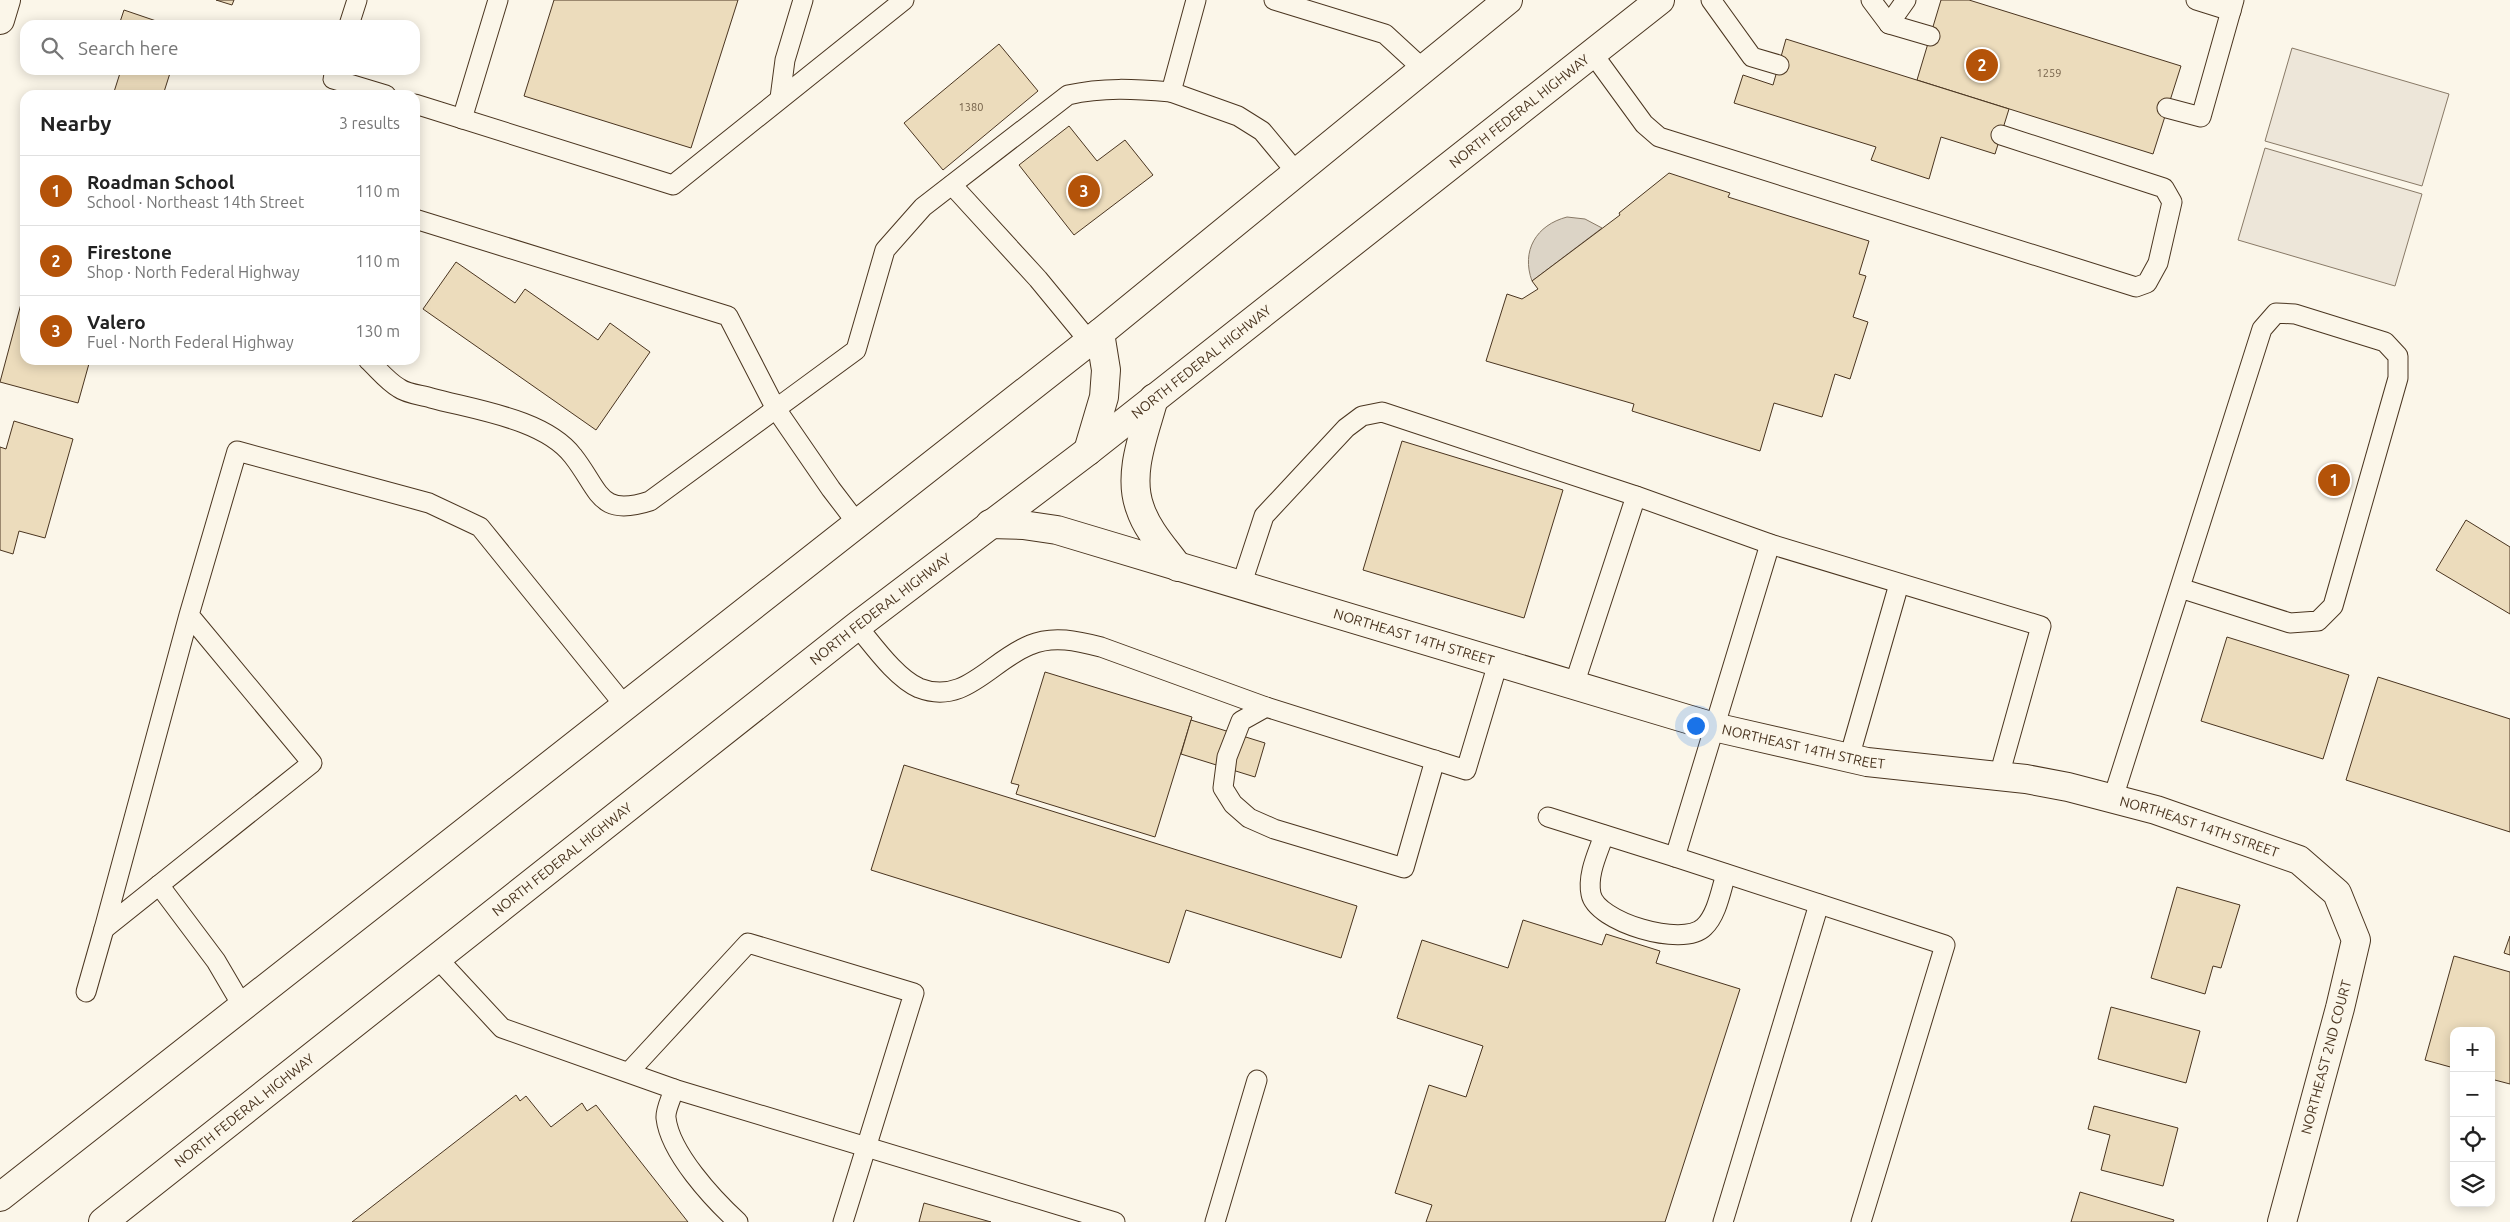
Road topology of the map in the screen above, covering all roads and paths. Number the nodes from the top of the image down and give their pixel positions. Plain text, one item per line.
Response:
1 (6, 0) edge
2 (356, 0) edge
3 (498, 0) edge
4 (803, 0) edge
5 (904, 0) edge
6 (1196, 0) edge
7 (1274, 0) edge
8 (1508, 0) edge
9 (1660, 0) edge
10 (1711, 0) edge
11 (1871, 0) edge
12 (1906, 0) edge
13 (2196, 0) edge
14 (2232, 5) edge
15 (0, 20) edge
16 (350, 20) edge
17 (1889, 24) junction
18 (1930, 36) dead end
19 (1593, 54) junction
20 (1778, 65) dead end
21 (1423, 69) junction
22 (334, 75) edge
23 (369, 90) edge
24 (1171, 92) junction
25 (780, 98) junction
26 (420, 106) edge
27 (2167, 108) dead end
28 (462, 119) junction
29 (2001, 135) dead end
30 (1297, 172) junction
31 (952, 185) junction
32 (420, 222) edge
33 (1094, 337) junction
34 (374, 365) edge
35 (1154, 398) junction
36 (776, 409) junction
37 (1088, 451) junction
38 (1636, 496) junction
39 (857, 523) junction
40 (990, 524) junction
41 (1770, 544) junction
42 (1178, 567) junction
43 (1899, 584) junction
44 (1241, 586) junction
45 (2180, 588) junction
46 (189, 615) junction
47 (857, 626) junction
48 (1498, 663) junction
49 (1574, 685) junction
50 (625, 706) junction
51 (1266, 707) junction
52 (1714, 727) junction
53 (1849, 758) junction
54 (1435, 760) junction
55 (1999, 776) junction
56 (2113, 798) junction
57 (1548, 817) dead end
58 (1604, 835) junction
59 (1675, 857) junction
60 (1726, 874) junction
61 (159, 884) junction
62 (2337, 893) joint
63 (1819, 904) junction
64 (104, 929) junction
65 (438, 958) junction
66 (86, 992) dead end
67 (243, 1007) junction
68 (628, 1072) junction
69 (1257, 1080) dead end
70 (674, 1088) junction
71 (866, 1146) junction
72 (0, 1198) edge
73 (103, 1222) edge
74 (738, 1222) edge
75 (843, 1222) edge
76 (1115, 1222) edge
77 (1215, 1222) edge
78 (1723, 1222) edge
79 (1861, 1222) edge
80 (2282, 1222) edge

1 - 15 main road
2 - 16 lane
3 - 28 lane
4 - 25 lane
5 - 25 lane
6 - 24 lane
7 - 21 lane
8 - 21 main road
9 - 19 main road, NORTH FEDERAL HIGHWAY
10 - 20 lane
11 - 17 lane
12 - 17 lane
13 - 14 lane
14 - 27 lane
17 - 18 lane
19 - 29 lane
19 - 35 main road, NORTH FEDERAL HIGHWAY
21 - 30 main road
22 - 23 lane
24 - 30 lane
24 - 31 lane
25 - 28 lane
26 - 28 lane
30 - 33 main road
31 - 33 lane
31 - 36 lane
32 - 36 lane
33 - 37 main road
33 - 39 main road
34 - 36 lane
35 - 37 main road, NORTH FEDERAL HIGHWAY
35 - 42 main road
36 - 39 lane
37 - 40 main road, NORTH FEDERAL HIGHWAY
38 - 41 lane
38 - 44 lane
38 - 49 lane
39 - 50 main road
40 - 42 main road, NORTHEAST 14TH STREET
40 - 47 main road, NORTH FEDERAL HIGHWAY
41 - 43 lane
41 - 52 lane
42 - 44 main road, NORTHEAST 14TH STREET
43 - 53 lane
43 - 55 lane
44 - 48 main road, NORTHEAST 14TH STREET
45 - 45 lane
45 - 56 lane
46 - 50 lane
46 - 61 lane
46 - 64 lane
47 - 51 lane
47 - 65 main road, NORTH FEDERAL HIGHWAY
48 - 49 main road, NORTHEAST 14TH STREET
48 - 54 lane
49 - 52 main road, NORTHEAST 14TH STREET
50 - 67 main road
51 - 54 lane
51 - 54 lane
52 - 53 main road, NORTHEAST 14TH STREET
52 - 59 lane
53 - 55 main road, NORTHEAST 14TH STREET
55 - 56 main road, NORTHEAST 14TH STREET
56 - 62 main road, NORTHEAST 14TH STREET
57 - 58 lane
58 - 59 lane
58 - 60 lane
59 - 60 lane
60 - 63 lane
61 - 64 lane
61 - 67 lane
62 - 80 main road, NORTHEAST 2ND COURT
63 - 78 lane
63 - 79 lane
64 - 66 lane
65 - 68 lane
65 - 73 main road, NORTH FEDERAL HIGHWAY
67 - 72 main road
68 - 70 lane
68 - 71 lane
69 - 77 lane
70 - 71 lane
70 - 74 lane
71 - 75 lane
71 - 76 lane

